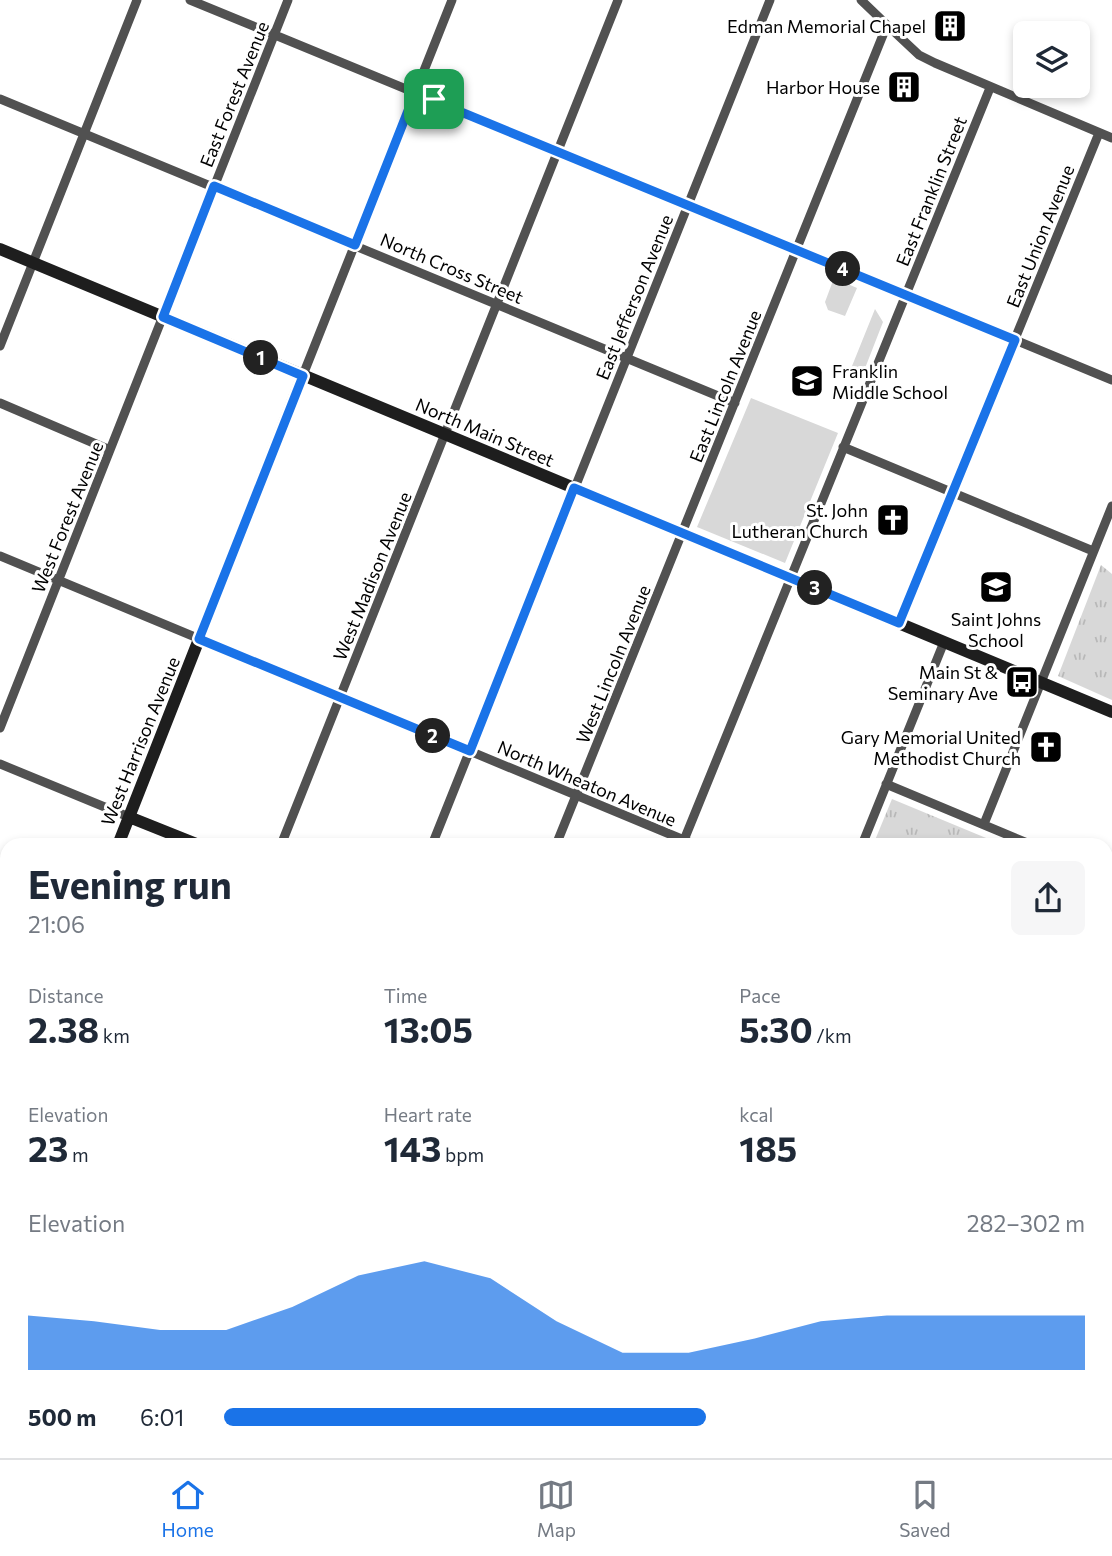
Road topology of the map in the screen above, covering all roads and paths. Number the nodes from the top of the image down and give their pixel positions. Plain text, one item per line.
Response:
1 (137, 0) edge
2 (190, 0) edge
3 (288, 0) edge
4 (452, 0) edge
5 (618, 0) edge
6 (769, 0) edge
7 (861, 0) edge
8 (887, 25) junction
9 (274, 35) junction
10 (990, 88) junction
11 (415, 93) junction
12 (0, 99) edge
13 (84, 133) junction
14 (1099, 133) junction
15 (1112, 138) edge
16 (556, 150) junction
17 (214, 186) junction
18 (688, 205) junction
19 (355, 245) junction
20 (0, 249) edge
21 (797, 250) junction
22 (33, 263) junction
23 (906, 295) junction
24 (497, 304) junction
25 (163, 317) junction
26 (1015, 340) junction
27 (0, 346) edge
28 (627, 358) junction
29 (303, 376) junction
30 (1112, 380) edge
31 (0, 403) edge
32 (736, 403) junction
33 (445, 434) junction
34 (843, 447) junction
35 (110, 450) junction
36 (574, 488) junction
37 (952, 493) junction
38 (1112, 506) edge
39 (683, 533) junction
40 (1093, 551) junction
41 (0, 556) edge
42 (791, 578) junction
43 (58, 581) junction
44 (899, 623) junction
45 (199, 639) junction
46 (944, 642) junction
47 (1042, 682) junction
48 (341, 697) junction
49 (1112, 712) edge
50 (0, 729) edge
51 (470, 751) junction
52 (0, 764) edge
53 (886, 784) junction
54 (576, 795) junction
55 (129, 817) junction
56 (984, 824) junction
57 (121, 838) edge
58 (182, 838) edge
59 (284, 838) edge
60 (435, 838) edge
61 (559, 838) edge
62 (672, 838) edge
63 (685, 838) edge
64 (865, 838) edge
65 (1014, 838) edge

1 - 13 street
2 - 9 street
3 - 9 street, East Forest Avenue
4 - 11 street
5 - 16 street, West Madison Avenue
6 - 18 street, East Jefferson Avenue
7 - 8 street
8 - 10 street
8 - 21 street, East Lincoln Avenue
9 - 11 street
9 - 17 street, East Forest Avenue
10 - 14 street
10 - 23 street, East Franklin Street
11 - 16 street
11 - 19 street
12 - 13 street, North Cross Street
13 - 17 street, North Cross Street
13 - 22 street
14 - 15 street
14 - 26 street, East Union Avenue
16 - 18 street
16 - 24 street, West Madison Avenue
17 - 19 street, North Cross Street
17 - 25 street, East Forest Avenue
18 - 21 street
18 - 28 street, East Jefferson Avenue
19 - 24 street, North Cross Street
19 - 29 street
20 - 22 street, North Main Street
21 - 23 street
21 - 32 street, East Lincoln Avenue
22 - 25 street, North Main Street
22 - 27 street
23 - 26 street
23 - 34 street, East Franklin Street
24 - 28 street, North Cross Street
24 - 33 street, West Madison Avenue
25 - 29 street, North Main Street
25 - 35 street, West Forest Avenue
26 - 30 street
26 - 37 street, East Union Avenue
28 - 32 street, North Cross Street
28 - 36 street, East Jefferson Avenue
29 - 33 street, North Main Street
29 - 45 street, West Harrison Avenue
31 - 35 street
32 - 39 street, East Lincoln Avenue
33 - 36 street, North Main Street
33 - 48 street, West Madison Avenue
34 - 37 street
34 - 42 street, East Franklin Street
35 - 43 street, West Forest Avenue
36 - 39 street, North Main Street
36 - 51 street, East Jefferson Avenue
37 - 40 street
37 - 44 street, East Union Avenue
38 - 40 street
39 - 42 street, North Main Street
39 - 54 street, West Lincoln Avenue
40 - 47 street
41 - 43 street, North Wheaton Avenue
42 - 44 street, North Main Street
42 - 63 street, East Franklin Street
43 - 45 street, North Wheaton Avenue
43 - 50 street, West Forest Avenue
44 - 46 street, North Main Street
45 - 48 street, North Wheaton Avenue
45 - 55 street, West Harrison Avenue
46 - 47 street, North Main Street
46 - 53 street
47 - 49 street, North Main Street
47 - 56 street
48 - 51 street, North Wheaton Avenue
48 - 59 street, West Madison Avenue
51 - 54 street, North Wheaton Avenue
51 - 60 street, East Jefferson Avenue
52 - 55 street
53 - 56 street
53 - 64 street
54 - 61 street, West Lincoln Avenue
54 - 62 street, North Wheaton Avenue
55 - 57 street, West Harrison Avenue
55 - 58 street
56 - 65 street

